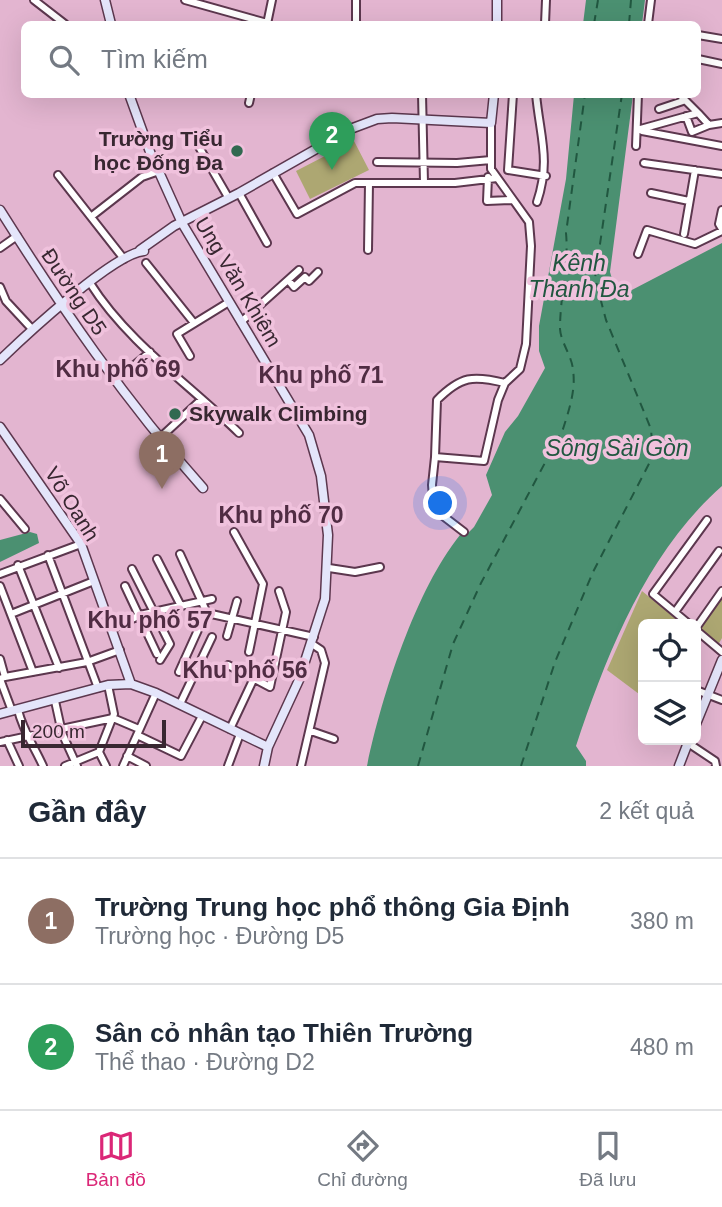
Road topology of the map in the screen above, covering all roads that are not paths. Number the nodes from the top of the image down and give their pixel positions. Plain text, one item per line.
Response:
1 (34, 0) edge
2 (105, 0) edge
3 (185, 0) edge
4 (272, 0) edge
5 (356, 0) edge
6 (497, 0) edge
7 (546, 0) edge
8 (651, 0) edge
9 (61, 21) edge
10 (110, 21) edge
11 (257, 21) edge
12 (268, 21) edge
13 (356, 21) edge
14 (497, 21) edge
15 (545, 21) edge
16 (648, 21) edge
17 (701, 36) edge
18 (722, 39) edge
19 (701, 60) edge
20 (722, 64) edge
21 (131, 98) edge
22 (250, 98) edge
23 (422, 98) edge
24 (494, 98) edge
25 (513, 98) edge
26 (536, 98) edge
27 (638, 98) edge
28 (681, 98) edge
29 (248, 103) dead end
30 (659, 108) dead end
31 (698, 113) junction
32 (686, 116) junction
33 (422, 120) junction
34 (491, 122) junction
35 (722, 123) edge
36 (709, 125) junction
37 (637, 130) junction
38 (636, 146) dead end
39 (722, 146) edge
40 (199, 147) dead end
41 (491, 160) junction
42 (377, 162) dead end
43 (422, 162) junction
44 (644, 163) dead end
45 (491, 169) junction
46 (695, 170) junction
47 (159, 171) junction
48 (273, 173) junction
49 (722, 174) edge
50 (58, 175) dead end
51 (546, 176) junction
52 (498, 178) junction
53 (488, 180) junction
54 (369, 183) junction
55 (424, 183) junction
56 (239, 193) junction
57 (651, 193) dead end
58 (228, 197) junction
59 (513, 200) junction
60 (689, 201) junction
61 (537, 202) dead end
62 (0, 210) edge
63 (722, 210) edge
64 (92, 216) junction
65 (180, 225) junction
66 (722, 230) edge
67 (684, 233) dead end
68 (17, 236) junction
69 (267, 243) dead end
70 (0, 248) edge
71 (368, 250) dead end
72 (638, 254) dead end
73 (124, 259) junction
74 (146, 263) dead end
75 (299, 270) dead end
76 (318, 272) dead end
77 (288, 280) junction
78 (90, 283) junction
79 (0, 287) edge
80 (229, 302) junction
81 (3, 303) edge
82 (60, 304) junction
83 (242, 322) junction
84 (194, 323) junction
85 (32, 329) junction
86 (177, 334) junction
87 (170, 339) dead end
88 (150, 352) junction
89 (190, 356) dead end
90 (0, 360) edge
91 (114, 381) junction
92 (505, 383) junction
93 (202, 399) junction
94 (0, 427) edge
95 (239, 433) dead end
96 (162, 436) junction
97 (435, 457) junction
98 (204, 488) dead end
99 (0, 499) edge
100 (707, 520) dead end
101 (25, 529) dead end
102 (464, 531) dead end
103 (234, 532) dead end
104 (81, 544) junction
105 (719, 551) dead end
106 (180, 554) dead end
107 (48, 555) junction
108 (157, 558) dead end
109 (18, 565) junction
110 (380, 566) dead end
111 (328, 568) junction
112 (132, 569) dead end
113 (0, 574) edge
114 (94, 581) junction
115 (0, 586) edge
116 (125, 586) dead end
117 (279, 591) dead end
118 (722, 591) edge
119 (62, 593) junction
120 (212, 599) dead end
121 (204, 601) junction
122 (237, 601) dead end
123 (35, 603) junction
124 (181, 606) junction
125 (155, 612) junction
126 (675, 612) junction
127 (11, 614) junction
128 (140, 615) junction
129 (232, 618) junction
130 (683, 619) edge
131 (701, 622) edge
132 (256, 623) junction
133 (111, 629) junction
134 (198, 630) dead end
135 (283, 630) junction
136 (701, 633) edge
137 (227, 636) dead end
138 (212, 637) dead end
139 (313, 640) junction
140 (120, 650) junction
141 (189, 650) junction
142 (249, 652) dead end
143 (722, 652) edge
144 (203, 656) junction
145 (0, 659) edge
146 (722, 660) edge
147 (87, 662) junction
148 (228, 665) dead end
149 (60, 668) junction
150 (179, 672) dead end
151 (33, 673) junction
152 (2, 678) edge
153 (254, 678) junction
154 (131, 684) junction
155 (108, 685) junction
156 (98, 688) junction
157 (701, 692) edge
158 (156, 693) junction
159 (708, 694) junction
160 (722, 700) edge
161 (55, 701) junction
162 (180, 704) junction
163 (15, 711) junction
164 (701, 712) edge
165 (0, 714) edge
166 (202, 716) junction
167 (113, 718) junction
168 (61, 728) junction
169 (230, 729) junction
170 (311, 731) junction
171 (138, 732) junction
172 (240, 734) junction
173 (27, 736) junction
174 (334, 739) dead end
175 (4, 741) edge
176 (688, 745) edge
177 (693, 745) edge
178 (268, 747) junction
179 (99, 751) junction
180 (127, 756) junction
181 (76, 764) edge
182 (19, 766) edge
183 (43, 766) edge
184 (65, 766) edge
185 (106, 766) edge
186 (123, 766) edge
187 (146, 766) edge
188 (228, 766) edge
189 (264, 766) edge
190 (301, 766) edge
191 (679, 766) edge
192 (716, 766) edge

1 - 9 street
2 - 10 street
3 - 11 street
4 - 12 street
5 - 13 street
6 - 14 street
7 - 15 street
8 - 16 street
17 - 18 street
19 - 20 street
21 - 47 street, Ung Văn Khiêm
22 - 29 street
23 - 33 street
24 - 34 street
25 - 51 street
26 - 51 street
27 - 37 street
28 - 30 street
28 - 31 street
31 - 32 street
31 - 36 street
32 - 36 street
32 - 37 street
33 - 34 street
33 - 43 street
33 - 48 street
34 - 41 street
35 - 36 street
37 - 38 street
37 - 39 street
40 - 58 street
41 - 43 street
41 - 45 street
42 - 43 street
43 - 55 street
44 - 46 street
45 - 52 street
45 - 53 street
46 - 49 street
46 - 60 street
47 - 64 street
47 - 65 street, Ung Văn Khiêm
48 - 54 street
48 - 56 street
50 - 64 street
51 - 61 street
52 - 53 street
52 - 59 street
53 - 55 street
53 - 59 street
54 - 55 street
54 - 71 street
56 - 58 street
56 - 69 street
57 - 60 street
58 - 65 street
59 - 92 street
60 - 67 street
62 - 68 street, Đường D5
63 - 66 street
64 - 73 street
65 - 73 street
65 - 80 street, Ung Văn Khiêm
66 - 72 street
68 - 70 street
68 - 82 street, Đường D5
73 - 78 street
74 - 84 street
75 - 77 street
76 - 77 street
77 - 83 street
78 - 82 street
78 - 88 street
79 - 81 street
80 - 83 street, Ung Văn Khiêm
80 - 84 street
81 - 85 street
82 - 85 street
82 - 91 street, Đường D5
83 - 111 street, Ung Văn Khiêm
84 - 86 street
85 - 90 street
86 - 87 street
86 - 89 street
88 - 91 street
88 - 93 street
91 - 96 street, Đường D5
92 - 97 street
92 - 97 street
93 - 95 street
93 - 96 street
94 - 104 street, Võ Oanh
96 - 98 street, Đường D5
97 - 102 street
99 - 101 street
100 - 126 street
103 - 132 street
104 - 107 street
104 - 114 street, Võ Oanh
105 - 126 street
106 - 121 street
107 - 109 street
107 - 119 street
108 - 124 street
109 - 113 street
109 - 123 street
110 - 111 street
111 - 139 street, Ung Văn Khiêm
112 - 125 street
114 - 119 street
114 - 133 street, Võ Oanh
115 - 127 street
116 - 128 street
117 - 135 street
118 - 131 street
119 - 123 street
119 - 147 street
120 - 121 street
121 - 124 street
121 - 129 street
122 - 129 street
123 - 127 street
123 - 149 street
124 - 125 street
125 - 128 street
125 - 128 street
126 - 130 street
127 - 151 street
128 - 133 street
129 - 132 street
129 - 137 street
132 - 135 street
132 - 142 street
133 - 140 street, Võ Oanh
134 - 141 street
135 - 139 street
135 - 153 street
136 - 143 street
138 - 144 street
139 - 170 street
139 - 178 street, Ung Văn Khiêm
140 - 147 street
140 - 154 street, Võ Oanh
141 - 144 street
141 - 150 street
144 - 162 street
145 - 152 street
146 - 159 street
147 - 149 street
147 - 156 street
148 - 153 street
149 - 151 street
151 - 152 street
152 - 163 street
153 - 169 street
154 - 155 street
154 - 158 street
155 - 156 street
155 - 167 street
156 - 161 street
157 - 159 street
158 - 162 street
158 - 171 street
159 - 160 street
159 - 164 street
161 - 163 street
161 - 168 street
162 - 166 street
163 - 165 street
163 - 173 street
166 - 169 street
166 - 171 street
167 - 168 street
167 - 171 street
167 - 179 street
168 - 173 street
168 - 181 street
169 - 172 street
170 - 174 street
170 - 190 street
171 - 180 street
172 - 178 street
172 - 188 street
173 - 175 street
173 - 183 street
175 - 182 street
176 - 191 street
177 - 192 street
178 - 189 street, Ung Văn Khiêm
179 - 181 street
179 - 185 street
180 - 186 street
180 - 187 street
181 - 184 street

